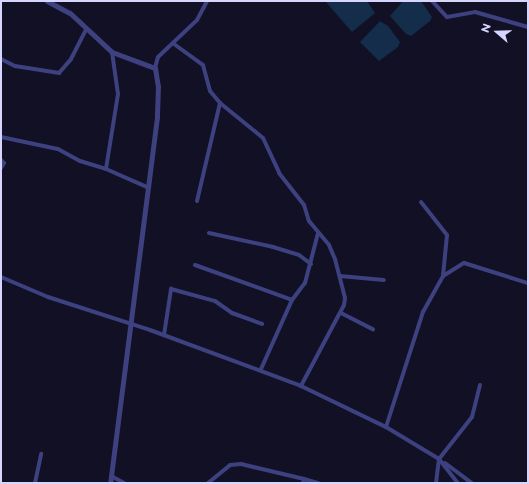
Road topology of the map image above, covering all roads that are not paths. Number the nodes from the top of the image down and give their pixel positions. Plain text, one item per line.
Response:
1 (47, 1) edge
2 (208, 1) edge
3 (432, 1) edge
4 (528, 27) edge
5 (86, 30) junction
6 (174, 44) junction
7 (112, 52) junction
8 (1, 59) edge
9 (155, 68) junction
10 (220, 103) junction
11 (1, 137) edge
12 (1, 160) edge
13 (1, 168) edge
14 (106, 169) junction
15 (148, 186) junction
16 (197, 201) dead end
17 (421, 202) dead end
18 (209, 233) dead end
19 (318, 233) junction
20 (311, 264) junction
21 (195, 265) dead end
22 (340, 276) junction
23 (443, 276) junction
24 (1, 277) edge
25 (384, 280) dead end
26 (528, 283) edge
27 (292, 300) junction
28 (341, 313) junction
29 (129, 323) junction
30 (262, 324) dead end
31 (373, 329) dead end
32 (164, 335) junction
33 (261, 370) junction
34 (480, 385) dead end
35 (301, 386) junction
36 (386, 427) junction
37 (41, 454) dead end
38 (441, 460) junction
39 (111, 476) junction
40 (304, 481) edge
41 (35, 483) edge
42 (110, 483) edge
43 (124, 483) edge
44 (208, 483) edge
45 (318, 483) edge
46 (436, 483) edge
47 (458, 483) edge
48 (472, 483) edge

1 - 5 street
2 - 6 street
3 - 4 street
5 - 7 street
5 - 8 street
6 - 9 street
6 - 10 street
7 - 9 street
7 - 14 street
9 - 15 street
10 - 16 street
10 - 19 street
11 - 14 street
12 - 13 street
14 - 15 street
15 - 29 street
17 - 23 street
18 - 20 street
19 - 20 street
19 - 22 street
20 - 27 street
21 - 27 street
22 - 25 street
22 - 28 street
23 - 26 street
23 - 36 street
24 - 29 street
27 - 33 street
28 - 31 street
28 - 35 street
29 - 32 street
29 - 39 street
30 - 32 street
32 - 33 street
33 - 35 street
34 - 38 street
35 - 36 street
36 - 38 street
37 - 41 street
38 - 46 street
38 - 47 street
38 - 48 street
39 - 42 street
39 - 43 street
40 - 44 street
40 - 45 street

